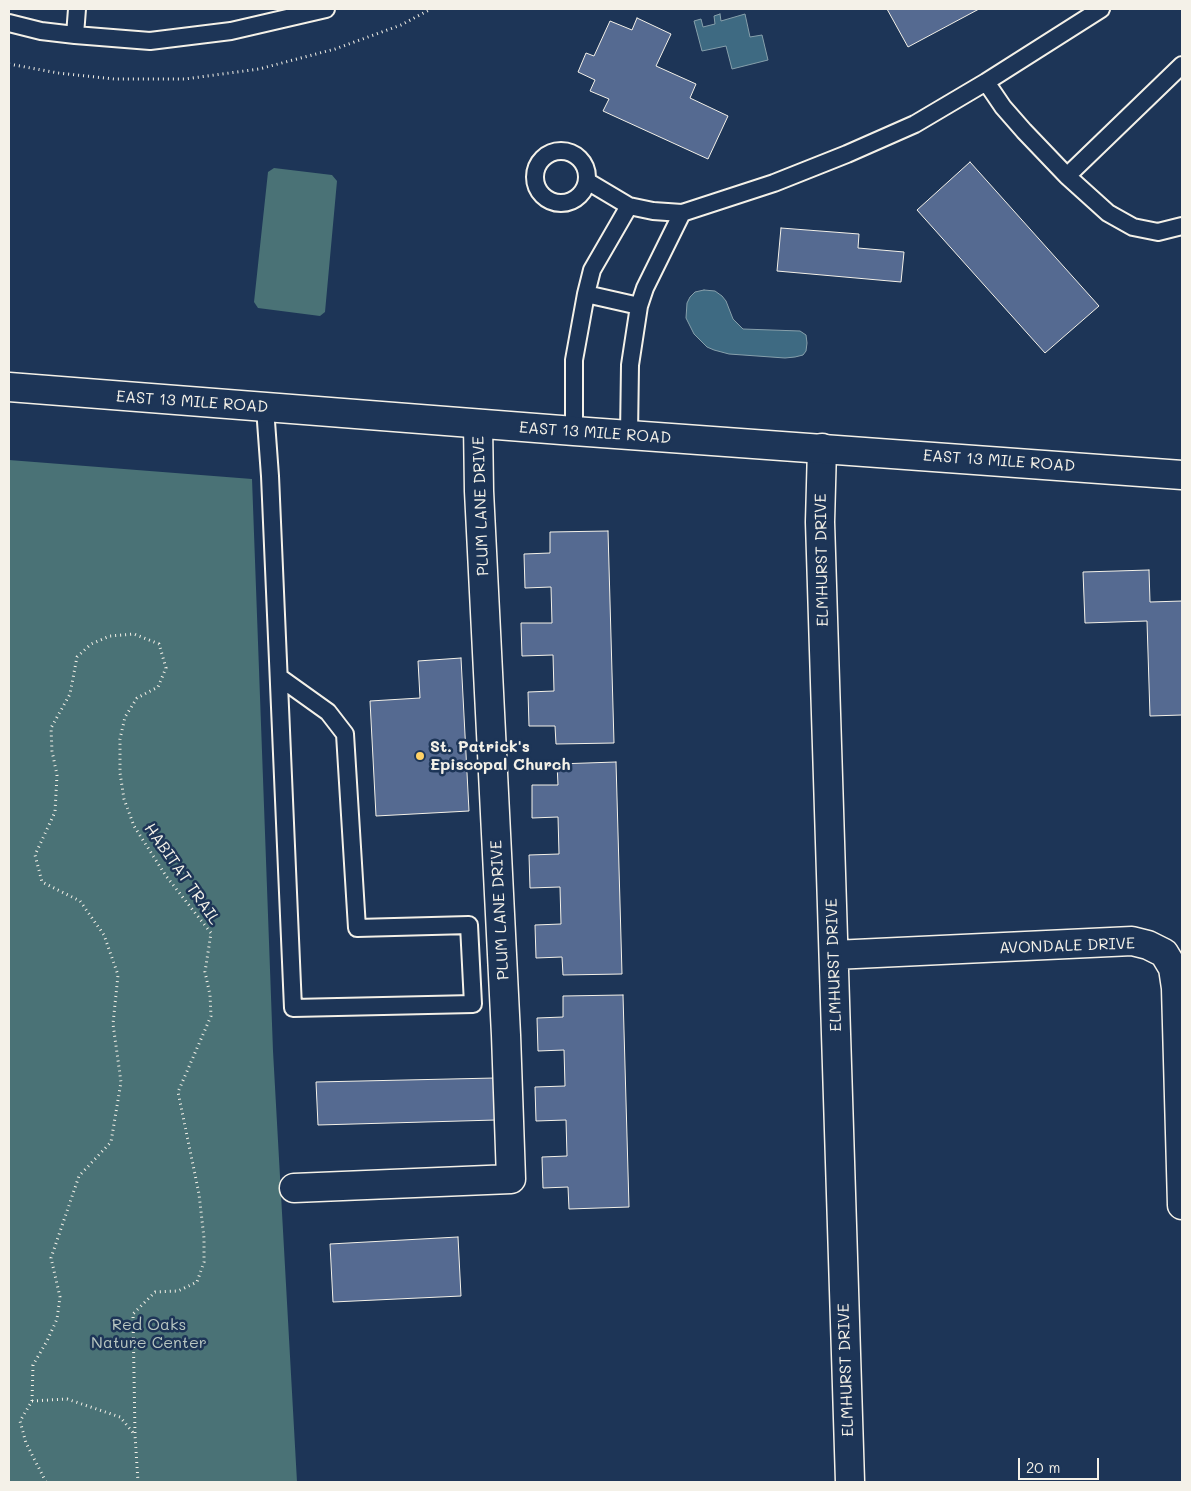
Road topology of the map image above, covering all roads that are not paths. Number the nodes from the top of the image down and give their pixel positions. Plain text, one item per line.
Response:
1 (77, 9) edge
2 (326, 9) edge
3 (1101, 9) edge
4 (10, 21) edge
5 (75, 35) junction
6 (1182, 65) edge
7 (986, 82) junction
8 (1067, 176) junction
9 (588, 181) dead end
10 (629, 206) junction
11 (682, 213) junction
12 (1182, 226) edge
13 (586, 294) junction
14 (639, 306) junction
15 (9, 387) edge
16 (265, 408) junction
17 (478, 424) junction
18 (574, 431) junction
19 (629, 435) junction
20 (822, 448) junction
21 (1182, 475) edge
22 (279, 677) junction
23 (834, 955) junction
24 (294, 1188) dead end
25 (1182, 1205) edge
26 (850, 1482) edge

1 - 5 lane
2 - 5 lane
3 - 7 lane
4 - 5 lane
6 - 8 lane
7 - 8 lane
7 - 11 lane
8 - 12 lane
9 - 10 lane
10 - 11 lane
10 - 13 lane
11 - 14 lane
13 - 14 lane
13 - 18 lane
14 - 19 lane
15 - 16 street, EAST 13 MILE ROAD
16 - 17 street, EAST 13 MILE ROAD
16 - 22 lane
17 - 18 street, EAST 13 MILE ROAD
17 - 24 street, PLUM LANE DRIVE
18 - 19 street, EAST 13 MILE ROAD
19 - 20 street, EAST 13 MILE ROAD
20 - 21 street, EAST 13 MILE ROAD
20 - 23 street, ELMHURST DRIVE
22 - 22 lane
23 - 25 street, AVONDALE DRIVE
23 - 26 street, ELMHURST DRIVE

